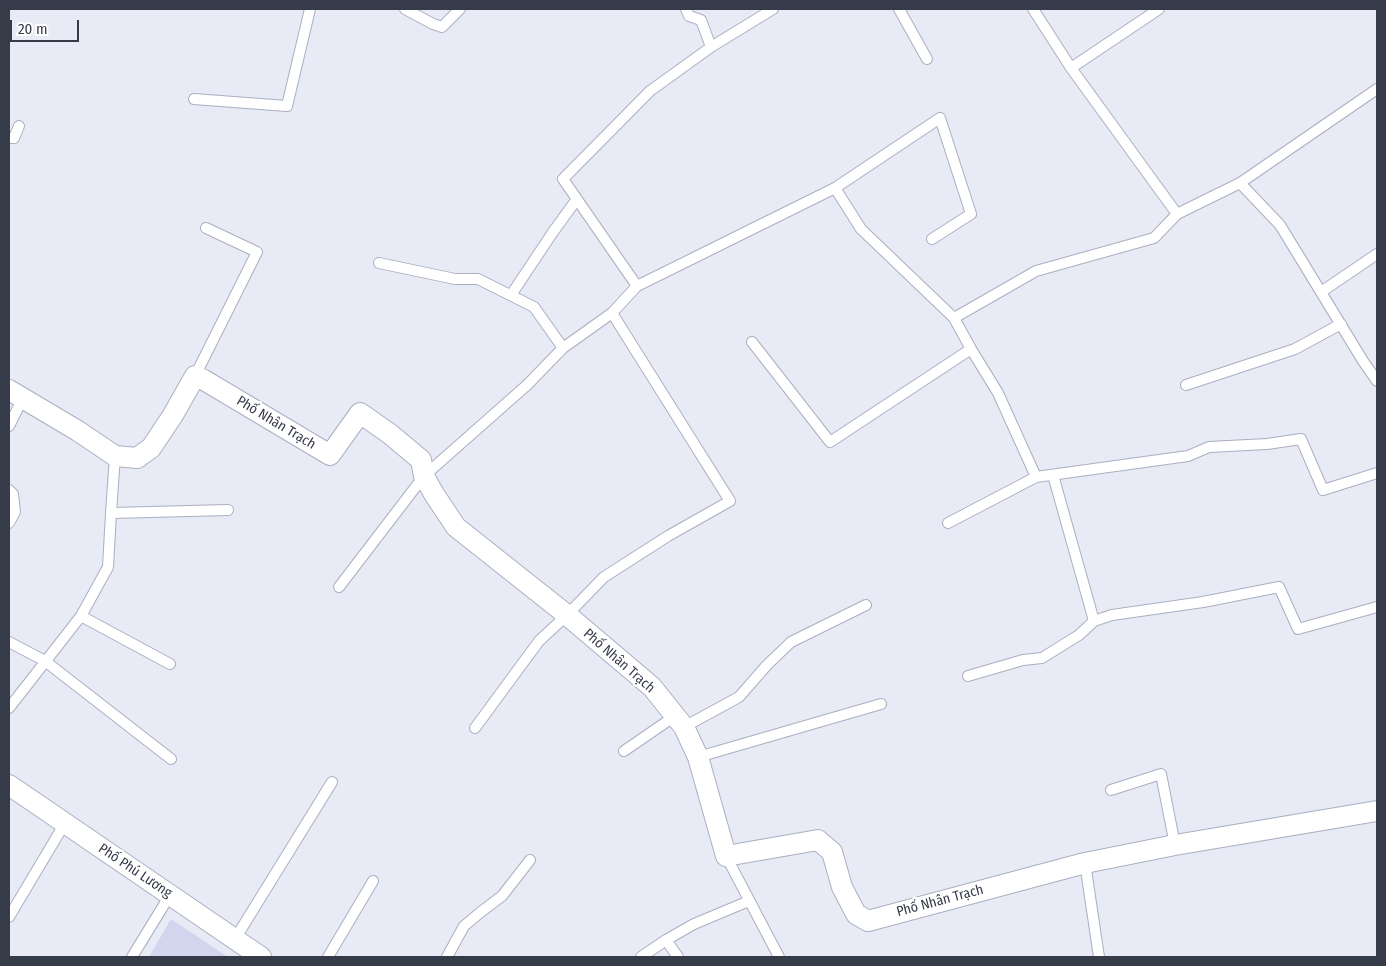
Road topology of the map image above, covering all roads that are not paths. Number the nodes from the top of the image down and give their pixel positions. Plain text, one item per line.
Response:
1 (310, 9) edge
2 (405, 9) edge
3 (460, 9) edge
4 (686, 9) edge
5 (773, 9) edge
6 (898, 9) edge
7 (1033, 9) edge
8 (1158, 9) edge
9 (711, 47) junction
10 (927, 59) dead end
11 (1071, 68) junction
12 (1377, 89) edge
13 (194, 99) dead end
14 (19, 126) dead end
15 (9, 138) edge
16 (1240, 183) junction
17 (835, 188) junction
18 (577, 199) junction
19 (1177, 214) junction
20 (206, 228) dead end
21 (932, 239) dead end
22 (1377, 254) edge
23 (379, 264) dead end
24 (638, 286) junction
25 (1321, 292) junction
26 (510, 295) junction
27 (612, 313) junction
28 (954, 318) junction
29 (1341, 324) junction
30 (752, 342) dead end
31 (563, 348) junction
32 (971, 349) junction
33 (195, 376) junction
34 (1377, 381) edge
35 (1186, 385) dead end
36 (16, 394) edge
37 (9, 426) edge
38 (115, 456) junction
39 (1377, 473) edge
40 (1053, 475) junction
41 (424, 476) junction
42 (1036, 477) junction
43 (9, 490) edge
44 (228, 510) dead end
45 (111, 512) junction
46 (9, 523) edge
47 (948, 523) dead end
48 (339, 587) dead end
49 (866, 605) dead end
50 (1377, 608) edge
51 (567, 615) junction
52 (81, 616) junction
53 (1094, 622) junction
54 (9, 642) edge
55 (45, 661) junction
56 (170, 664) dead end
57 (968, 676) dead end
58 (881, 704) dead end
59 (9, 708) edge
60 (680, 722) junction
61 (475, 728) dead end
62 (624, 750) dead end
63 (698, 757) junction
64 (171, 759) dead end
65 (332, 782) dead end
66 (9, 785) edge
67 (1111, 790) dead end
68 (1377, 811) edge
69 (65, 823) junction
70 (1175, 845) junction
71 (726, 856) junction
72 (530, 860) dead end
73 (1085, 863) junction
74 (373, 881) dead end
75 (170, 895) junction
76 (749, 901) junction
77 (9, 917) edge
78 (235, 939) junction
79 (666, 940) junction
80 (132, 957) edge
81 (262, 957) edge
82 (328, 957) edge
83 (447, 957) edge
84 (642, 957) edge
85 (678, 957) edge
86 (779, 957) edge
87 (1099, 957) edge

1 - 13 lane
2 - 3 lane
4 - 9 lane
5 - 9 lane
6 - 10 lane
7 - 11 lane
8 - 11 lane
9 - 18 lane
11 - 19 lane
12 - 16 lane
14 - 15 lane
16 - 19 lane
16 - 25 lane
17 - 21 lane
17 - 24 lane
17 - 28 lane
18 - 24 lane
18 - 26 lane
19 - 28 lane
20 - 33 lane
22 - 25 lane
23 - 26 lane
24 - 27 lane
25 - 29 lane
26 - 31 lane
27 - 31 lane
27 - 51 lane
28 - 32 lane
29 - 34 lane
29 - 35 lane
30 - 32 lane
31 - 41 lane
32 - 42 lane
33 - 38 street
33 - 41 street, Phố Nhân Trạch
36 - 37 lane
36 - 38 street
38 - 45 lane
39 - 40 lane
40 - 42 lane
40 - 53 lane
41 - 48 lane
41 - 51 street, Phố Nhân Trạch
42 - 47 lane
43 - 46 lane
44 - 45 lane
45 - 52 lane
49 - 60 lane
50 - 53 lane
51 - 60 street, Phố Nhân Trạch
51 - 61 lane
52 - 55 lane
52 - 56 lane
53 - 57 lane
54 - 55 lane
55 - 59 lane
55 - 64 lane
58 - 63 lane
60 - 62 lane
60 - 63 street, Phố Nhân Trạch
63 - 71 street, Phố Nhân Trạch
65 - 78 lane
66 - 69 street, Phố Phú Lương
67 - 70 lane
68 - 70 street, Phố Nhân Trạch
69 - 75 street, Phố Phú Lương
69 - 77 lane
70 - 73 street, Phố Nhân Trạch
71 - 73 street, Phố Nhân Trạch
71 - 76 lane
72 - 83 lane
73 - 87 lane
74 - 82 lane
75 - 78 street, Phố Phú Lương
75 - 80 lane
76 - 79 lane
76 - 86 lane
78 - 81 street, Phố Phú Lương
79 - 84 lane
79 - 85 lane

